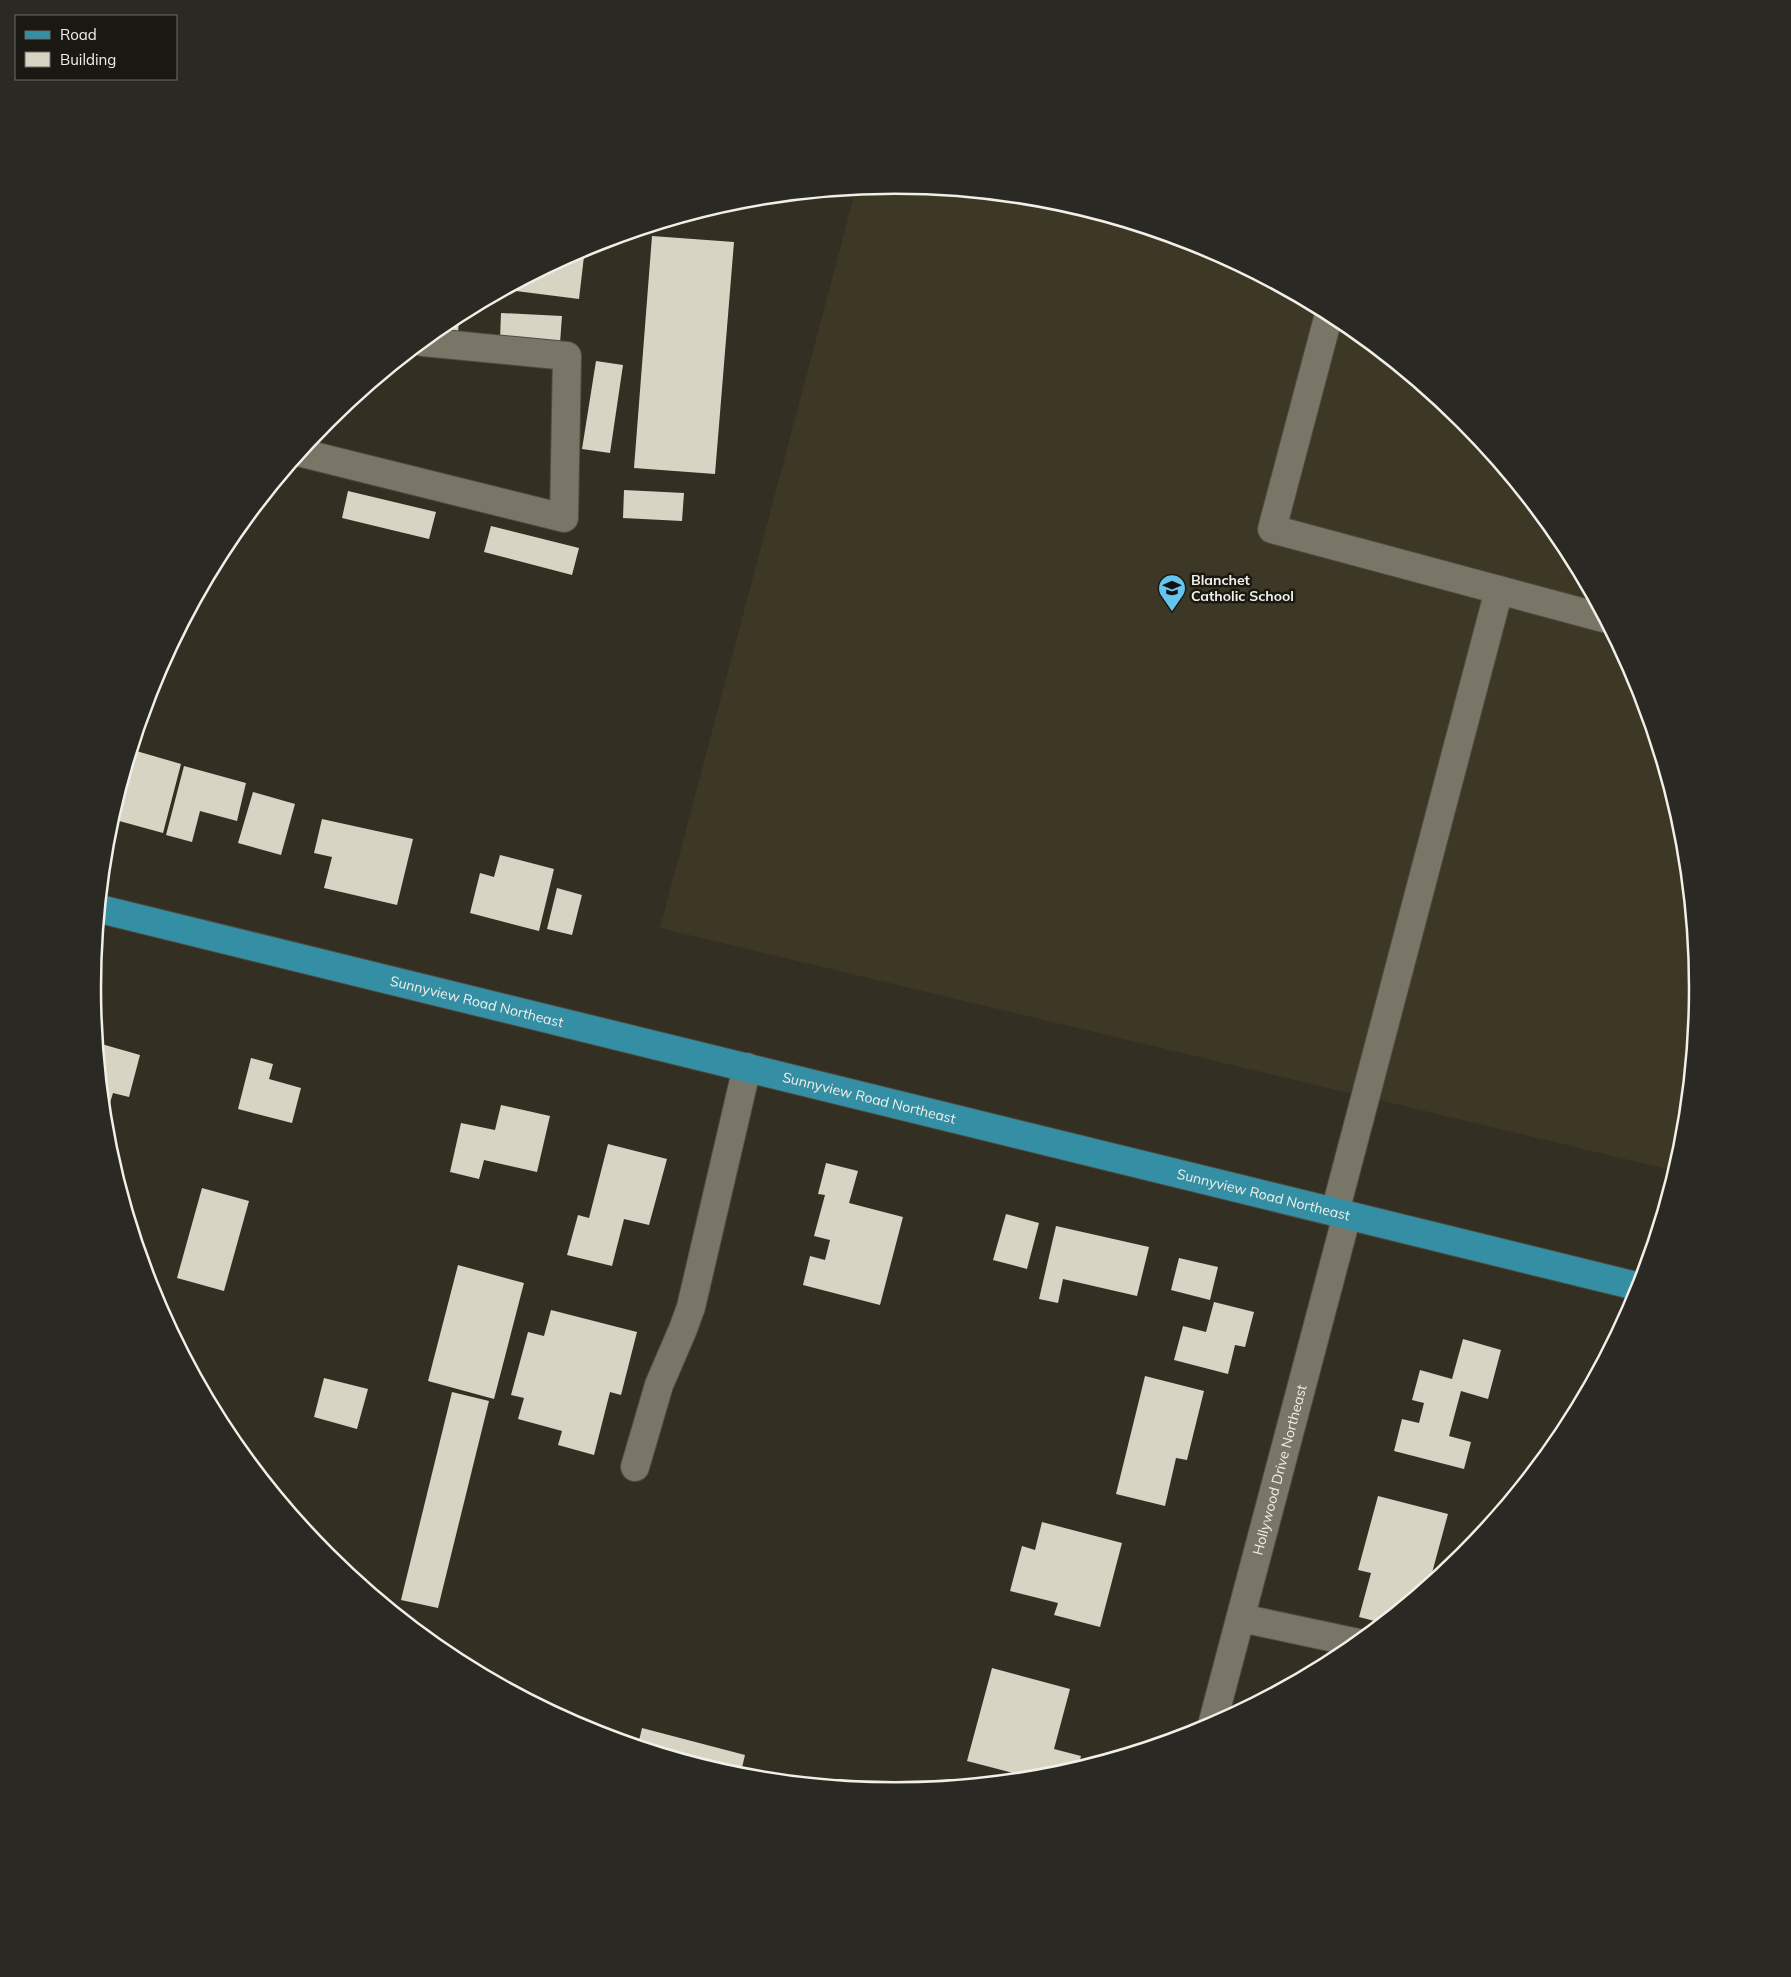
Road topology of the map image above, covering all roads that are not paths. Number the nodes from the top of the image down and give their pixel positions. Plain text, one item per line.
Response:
1 (1327, 322) edge
2 (433, 343) edge
3 (308, 454) edge
4 (1499, 590) junction
5 (1597, 616) edge
6 (106, 910) edge
7 (747, 1067) junction
8 (1341, 1214) junction
9 (1632, 1285) edge
10 (635, 1467) dead end
11 (1241, 1618) junction
12 (1348, 1641) edge
13 (1215, 1715) edge

1 - 4 street
2 - 3 street
4 - 5 street
4 - 8 street, Hollywood Drive Northeast
6 - 7 main road, Sunnyview Road Northeast
7 - 8 main road, Sunnyview Road Northeast
7 - 10 street
8 - 9 main road, Sunnyview Road Northeast
8 - 11 street, Hollywood Drive Northeast
11 - 12 street
11 - 13 street, Hollywood Drive Northeast

